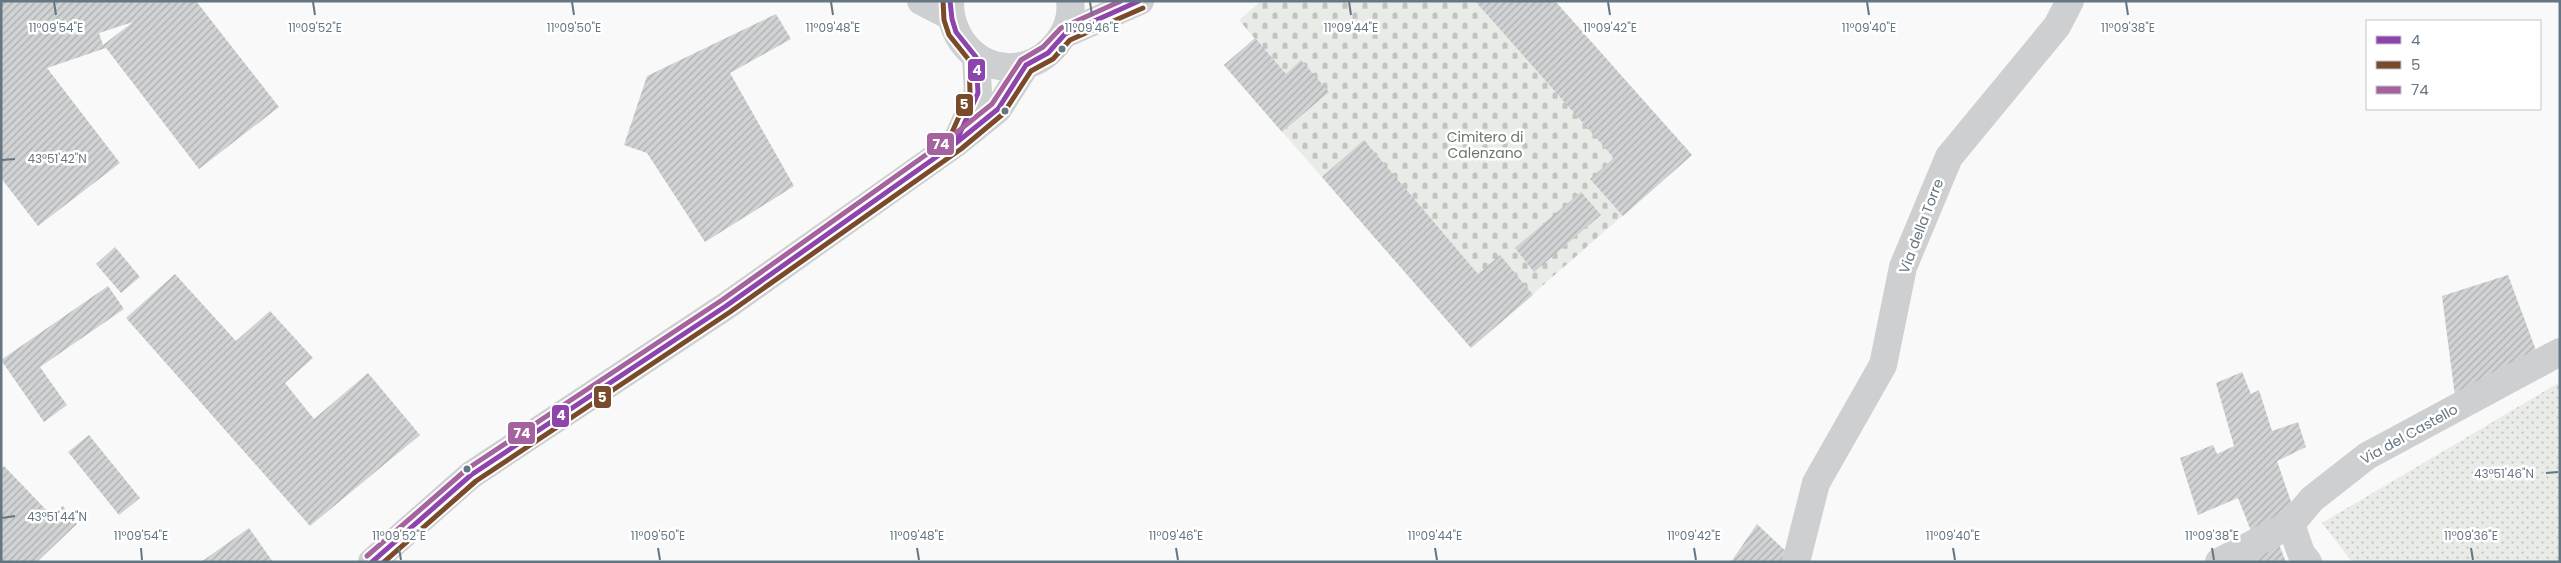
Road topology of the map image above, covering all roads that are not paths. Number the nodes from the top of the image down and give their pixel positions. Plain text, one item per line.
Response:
1 (921, 1) edge
2 (1070, 1) edge
3 (1140, 1) edge
4 (2070, 1) edge
5 (950, 9) edge
6 (1064, 34) junction
7 (976, 57) junction
8 (1026, 65) junction
9 (956, 143) junction
10 (2560, 352) edge
11 (2291, 524) junction
12 (372, 562) edge
13 (1796, 562) edge
14 (2219, 562) edge
15 (2308, 562) edge

1 - 5 street
2 - 6 street
3 - 6 street
4 - 13 street, Via della Torre
5 - 7 street
6 - 8 street
7 - 8 street
7 - 9 street
8 - 9 street
9 - 12 street
10 - 11 street, Via del Castello
11 - 14 street, Via del Castello
11 - 15 street

